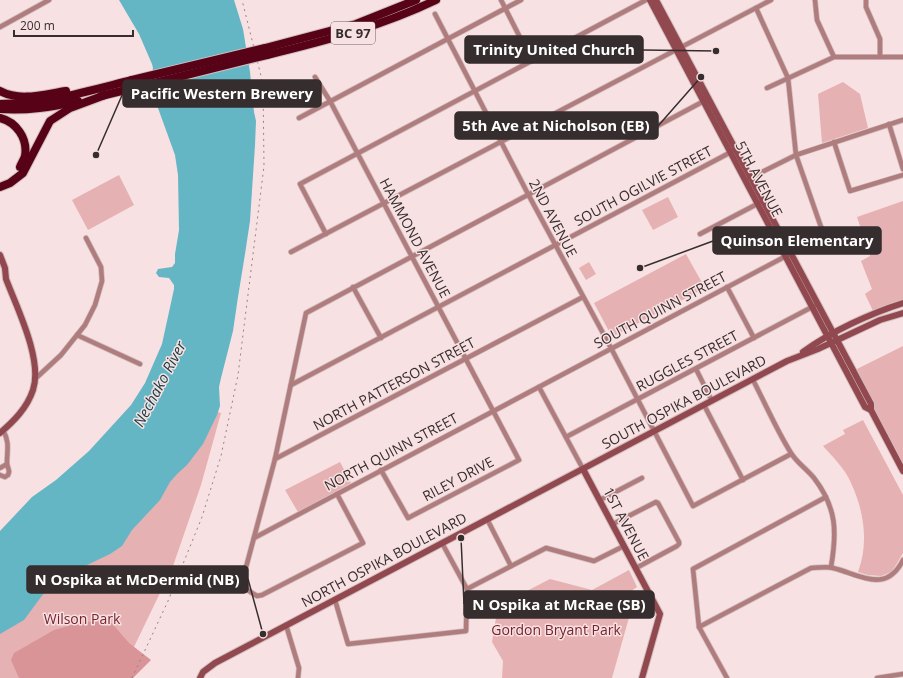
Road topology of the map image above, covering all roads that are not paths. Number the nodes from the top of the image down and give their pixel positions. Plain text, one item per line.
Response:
1 (50, 0) edge
2 (416, 0) edge
3 (436, 0) edge
4 (501, 0) edge
5 (521, 0) edge
6 (646, 0) edge
7 (650, 0) edge
8 (656, 0) edge
9 (771, 0) edge
10 (815, 0) edge
11 (866, 0) edge
12 (505, 8) junction
13 (756, 8) junction
14 (435, 14) dead end
15 (0, 27) edge
16 (448, 38) junction
17 (679, 49) junction
18 (266, 51) junction
19 (834, 57) junction
20 (880, 57) junction
21 (903, 57) edge
22 (532, 61) junction
23 (315, 77) dead end
24 (788, 78) junction
25 (133, 84) junction
26 (767, 88) dead end
27 (0, 91) edge
28 (475, 91) junction
29 (81, 92) junction
30 (105, 95) junction
31 (706, 100) junction
32 (330, 101) junction
33 (0, 104) edge
34 (0, 109) edge
35 (0, 118) edge
36 (299, 118) dead end
37 (903, 120) edge
38 (889, 124) junction
39 (501, 142) junction
40 (834, 142) junction
41 (733, 151) junction
42 (358, 153) junction
43 (796, 155) junction
44 (903, 169) edge
45 (903, 175) edge
46 (748, 179) junction
47 (0, 181) edge
48 (0, 187) edge
49 (528, 194) junction
50 (384, 203) junction
51 (760, 203) junction
52 (326, 234) junction
53 (700, 234) dead end
54 (827, 236) dead end
55 (86, 238) dead end
56 (556, 245) junction
57 (291, 252) dead end
58 (788, 254) junction
59 (0, 255) edge
60 (412, 256) junction
61 (0, 274) edge
62 (6, 279) junction
63 (353, 287) junction
64 (727, 287) junction
65 (583, 297) junction
66 (903, 303) edge
67 (815, 306) junction
68 (439, 307) junction
69 (903, 313) edge
70 (823, 320) junction
71 (846, 328) junction
72 (850, 334) junction
73 (77, 335) junction
74 (380, 338) junction
75 (754, 338) junction
76 (833, 338) junction
77 (818, 346) junction
78 (611, 348) junction
79 (838, 356) junction
80 (845, 356) junction
81 (466, 358) junction
82 (140, 364) dead end
83 (696, 369) junction
84 (34, 379) junction
85 (753, 380) junction
86 (291, 385) junction
87 (539, 387) junction
88 (638, 400) junction
89 (712, 401) junction
90 (704, 405) junction
91 (871, 410) junction
92 (494, 411) junction
93 (654, 431) junction
94 (1, 432) edge
95 (566, 437) junction
96 (791, 454) junction
97 (275, 459) junction
98 (7, 464) junction
99 (0, 468) edge
100 (583, 469) junction
101 (381, 470) junction
102 (903, 471) edge
103 (0, 474) edge
104 (642, 478) dead end
105 (743, 480) junction
106 (337, 494) junction
107 (826, 497) junction
108 (600, 500) junction
109 (487, 519) junction
110 (613, 524) junction
111 (254, 538) junction
112 (442, 543) junction
113 (624, 546) junction
114 (903, 560) edge
115 (511, 566) junction
116 (831, 567) junction
117 (636, 568) junction
118 (467, 590) junction
119 (335, 600) junction
120 (286, 626) junction
121 (699, 627) junction
122 (903, 674) edge
123 (200, 678) edge
124 (298, 678) edge
125 (642, 678) edge
126 (727, 678) edge
127 (877, 678) edge

1 - 15 street
2 - 18 highway, BC 97
3 - 18 highway, BC 97
4 - 12 street
5 - 12 street
6 - 22 street
7 - 17 main road, 5TH AVENUE
8 - 17 main road, 5TH AVENUE
9 - 13 street
10 - 19 street
11 - 20 street
12 - 16 street
12 - 22 street
13 - 17 street
13 - 24 street
14 - 16 street, 2ND AVENUE
16 - 28 street, 2ND AVENUE
16 - 32 street
17 - 31 main road, 5TH AVENUE
17 - 39 street
18 - 25 highway, BC 97, bridge
19 - 20 street
19 - 24 street
20 - 21 street
22 - 28 street
23 - 32 street, HAMMOND AVENUE
24 - 26 street
24 - 43 street
25 - 29 highway, BC 97
25 - 30 highway, BC 97
27 - 29 highway
28 - 39 street, 2ND AVENUE
28 - 42 street
29 - 33 highway, BC 97
30 - 34 highway, BC 97
30 - 48 highway
31 - 41 main road, 5TH AVENUE
31 - 49 street
32 - 36 street
32 - 42 street, HAMMOND AVENUE
35 - 47 highway
37 - 38 street
38 - 40 street
38 - 44 street
39 - 49 street, 2ND AVENUE
39 - 50 street
40 - 43 street
40 - 45 street
41 - 46 main road, 5TH AVENUE
41 - 56 street, SOUTH OGILVIE STREET
42 - 50 street, HAMMOND AVENUE
42 - 52 street
43 - 46 street
43 - 54 street
46 - 51 main road, 5TH AVENUE
49 - 56 street, 2ND AVENUE
49 - 60 street
50 - 52 street
50 - 60 street, HAMMOND AVENUE
51 - 53 street
51 - 58 main road, 5TH AVENUE
52 - 57 street
55 - 73 street
56 - 65 street, 2ND AVENUE
56 - 68 street, SOUTH OGILVIE STREET
58 - 64 street, SOUTH QUINN STREET
58 - 67 main road, 5TH AVENUE
59 - 62 main road
60 - 63 street
60 - 68 street, HAMMOND AVENUE
61 - 62 main road
62 - 84 main road
63 - 74 street
63 - 86 street
64 - 75 street
64 - 78 street, SOUTH QUINN STREET
65 - 78 street, 2ND AVENUE
65 - 81 street, NORTH PATTERSON STREET
66 - 71 main road, SOUTH OSPIKA BOULEVARD
67 - 70 main road, 5TH AVENUE
67 - 75 street, RUGGLES STREET
68 - 74 street, SOUTH OGILVIE STREET
68 - 81 street, HAMMOND AVENUE
69 - 72 main road, SOUTH OSPIKA BOULEVARD
70 - 71 main road
70 - 76 main road, 5TH AVENUE
70 - 77 main road
71 - 76 main road, SOUTH OSPIKA BOULEVARD
72 - 76 main road, SOUTH OSPIKA BOULEVARD
72 - 80 main road
73 - 82 street
73 - 84 street
74 - 86 street, SOUTH OGILVIE STREET
75 - 83 street, RUGGLES STREET
76 - 77 main road, SOUTH OSPIKA BOULEVARD
76 - 79 main road, 5TH AVENUE
76 - 80 main road, 5TH AVENUE
77 - 79 main road
77 - 85 main road, SOUTH OSPIKA BOULEVARD
78 - 87 street, SOUTH QUINN STREET
78 - 88 street, 2ND AVENUE
79 - 91 main road, 5TH AVENUE
80 - 91 main road, 5TH AVENUE
81 - 92 street, HAMMOND AVENUE
81 - 97 street, NORTH PATTERSON STREET
83 - 88 street, RUGGLES STREET
83 - 89 street
84 - 94 main road
85 - 89 main road, SOUTH OSPIKA BOULEVARD
85 - 96 street
86 - 97 street
87 - 92 street, NORTH QUINN STREET
87 - 95 street, 1ST AVENUE
88 - 93 street, 2ND AVENUE
88 - 95 street, RUGGLES STREET
89 - 90 main road, SOUTH OSPIKA BOULEVARD
90 - 93 main road, SOUTH OSPIKA BOULEVARD
90 - 105 street
91 - 102 main road, 5TH AVENUE
92 - 101 street, NORTH QUINN STREET
92 - 101 street, RILEY DRIVE
93 - 100 main road, SOUTH OSPIKA BOULEVARD
93 - 105 street, 2ND AVENUE
94 - 98 street
95 - 100 street, 1ST AVENUE
96 - 105 street
96 - 107 street
97 - 111 street
98 - 99 street
98 - 103 street
100 - 108 main road, 1ST AVENUE
100 - 109 main road, NORTH OSPIKA BOULEVARD
101 - 106 street, NORTH QUINN STREET
104 - 108 street
106 - 111 street, NORTH QUINN STREET
106 - 111 street
107 - 116 street
107 - 121 street
108 - 110 main road, 1ST AVENUE
109 - 112 main road, NORTH OSPIKA BOULEVARD
109 - 115 street
110 - 113 main road, 1ST AVENUE
110 - 117 street
112 - 118 street
112 - 119 main road, NORTH OSPIKA BOULEVARD
113 - 115 street
113 - 117 main road, 1ST AVENUE
114 - 116 street
115 - 118 street
116 - 121 street
117 - 125 main road, 1ST AVENUE
118 - 119 street
119 - 120 main road, NORTH OSPIKA BOULEVARD
120 - 123 main road, NORTH OSPIKA BOULEVARD
120 - 124 street
121 - 126 street
122 - 127 street

